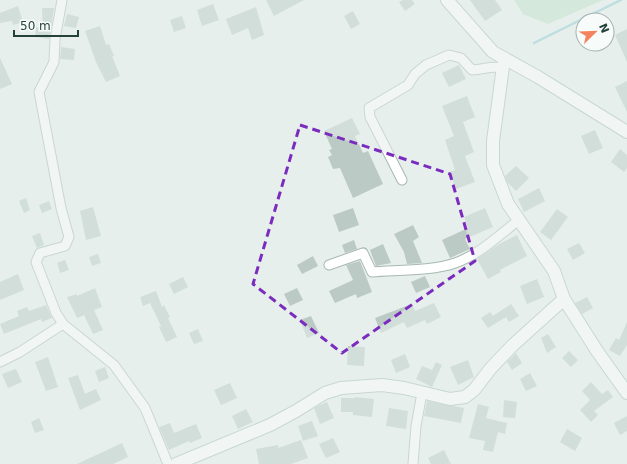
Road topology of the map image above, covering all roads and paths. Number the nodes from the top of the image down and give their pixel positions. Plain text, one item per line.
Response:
1 (62, 0) edge
2 (447, 0) edge
3 (503, 64) junction
4 (627, 132) edge
5 (402, 180) dead end
6 (519, 220) junction
7 (329, 265) dead end
8 (564, 299) junction
9 (63, 324) junction
10 (0, 362) edge
11 (422, 393) junction
12 (627, 393) edge
13 (168, 464) edge
14 (176, 464) edge
15 (413, 464) edge

1 - 9 street
2 - 3 main road
3 - 4 main road
3 - 5 street
3 - 6 main road
6 - 7 street
6 - 8 main road
8 - 11 main road
8 - 12 main road
9 - 10 street
9 - 13 street
11 - 14 main road
11 - 15 street

